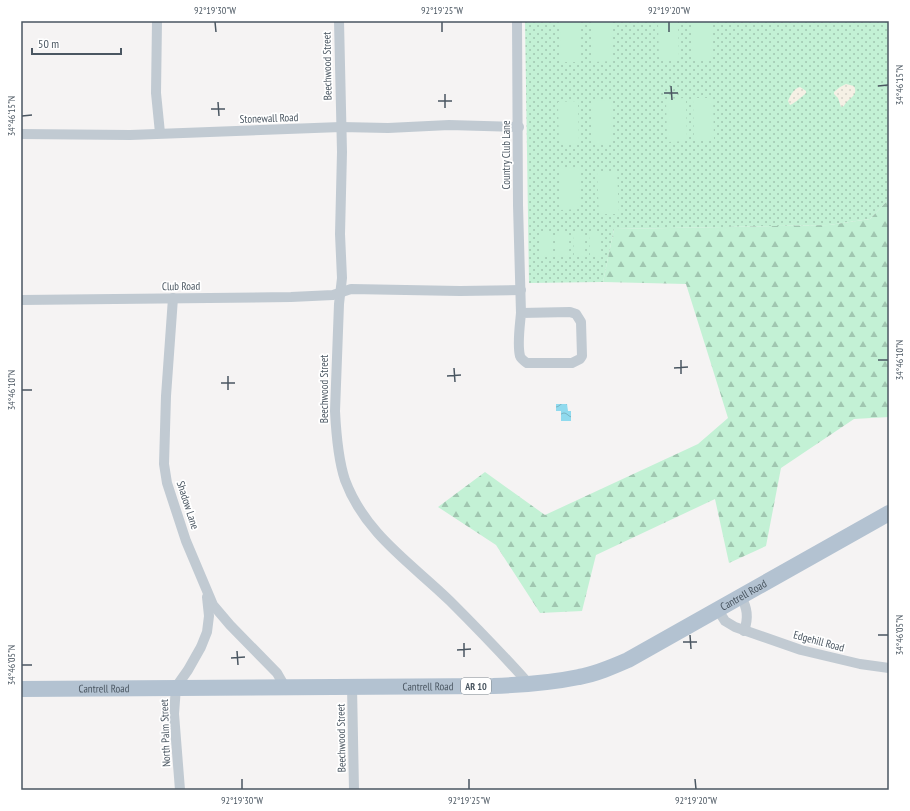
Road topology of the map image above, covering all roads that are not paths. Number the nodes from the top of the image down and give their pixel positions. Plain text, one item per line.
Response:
1 (157, 21) edge
2 (338, 21) edge
3 (517, 21) edge
4 (341, 127) junction
5 (519, 127) junction
6 (160, 133) junction
7 (21, 134) edge
8 (521, 290) junction
9 (340, 292) junction
10 (173, 298) junction
11 (21, 300) edge
12 (521, 312) junction
13 (889, 513) edge
14 (205, 588) junction
15 (741, 596) junction
16 (718, 610) junction
17 (744, 631) junction
18 (889, 668) edge
19 (530, 684) junction
20 (352, 686) junction
21 (176, 687) junction
22 (285, 687) junction
23 (21, 689) edge
24 (180, 790) edge
25 (354, 790) edge

1 - 6 street
2 - 4 street, Beechwood Street
3 - 5 street, Country Club Lane
4 - 5 street, Stonewall Road
4 - 6 street, Stonewall Road
4 - 9 street, Beechwood Street
5 - 8 street, Country Club Lane
6 - 7 street, Stonewall Road
8 - 9 street
8 - 12 street, Country Club Lane
9 - 10 street, Club Road
9 - 19 street, Beechwood Street
10 - 11 street, Club Road
10 - 14 street, Shadow Lane
12 - 12 street, Country Club Lane
13 - 15 main road, Cantrell Road / AR 10
14 - 21 street, North Palm Street
14 - 22 street, Shadow Lane
15 - 16 main road, Cantrell Road / AR 10
15 - 17 street
16 - 17 street, Edgehill Road
16 - 19 main road, Cantrell Road / AR 10
17 - 18 street, Edgehill Road
19 - 20 main road, Cantrell Road / AR 10
20 - 22 main road, Cantrell Road / AR 10
20 - 25 street, Beechwood Street
21 - 22 main road, Cantrell Road / AR 10
21 - 23 main road, Cantrell Road / AR 10
21 - 24 street, North Palm Street

